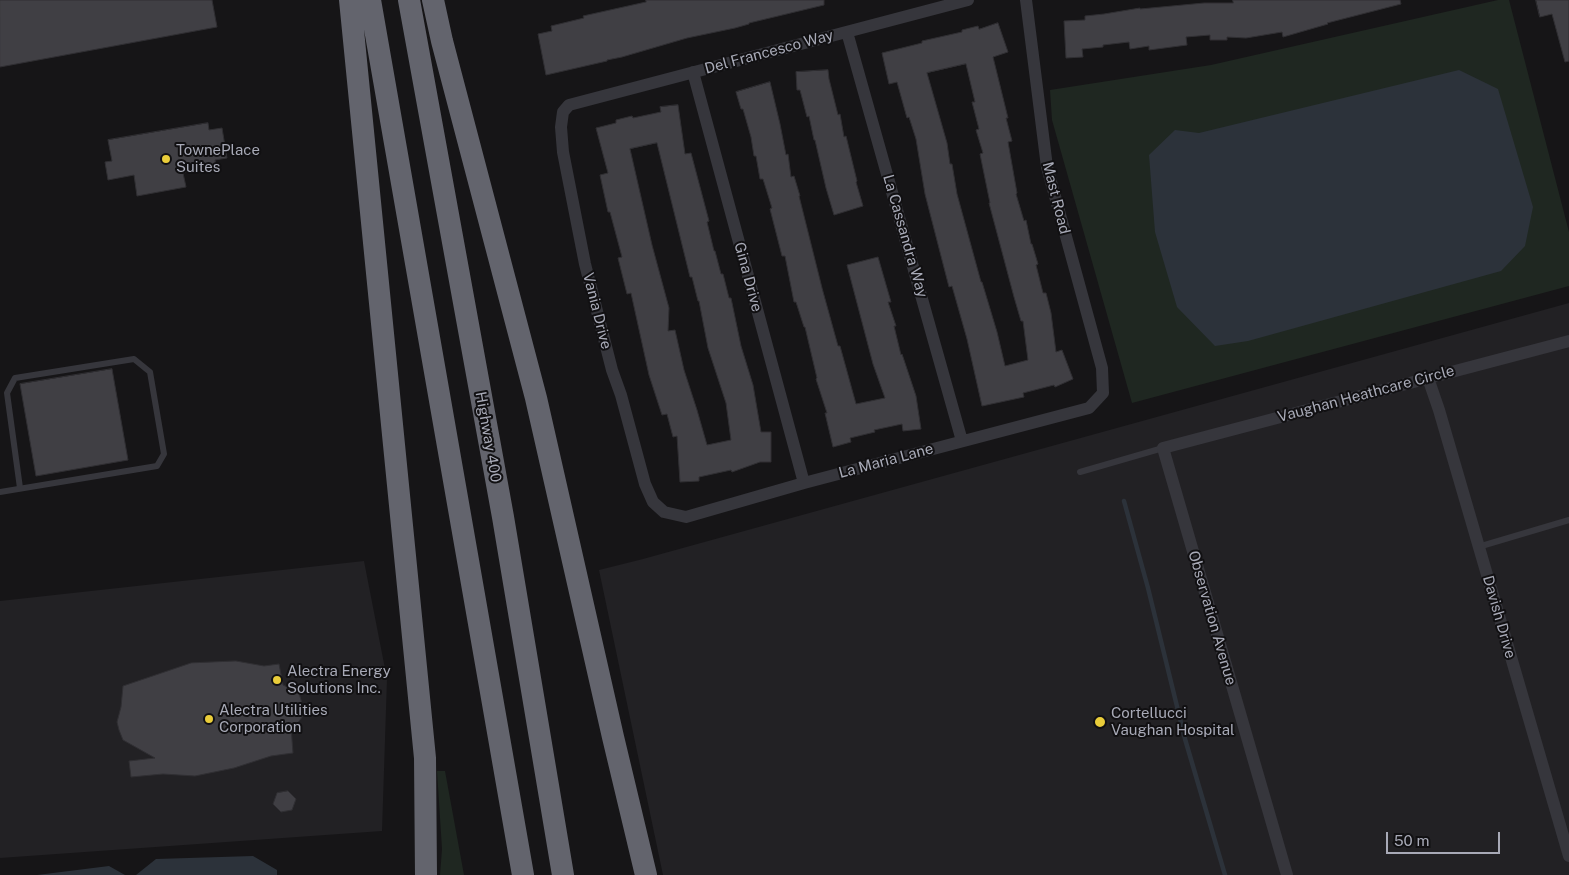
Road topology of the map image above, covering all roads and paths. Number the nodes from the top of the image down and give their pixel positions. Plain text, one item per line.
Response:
1 (350, 0) edge
2 (370, 0) edge
3 (409, 0) edge
4 (433, 0) edge
5 (968, 0) edge
6 (1026, 0) edge
7 (847, 32) junction
8 (692, 72) junction
9 (569, 105) joint
10 (1569, 341) edge
11 (1428, 378) junction
12 (1104, 393) joint
13 (962, 441) junction
14 (1163, 448) junction
15 (1080, 472) dead end
16 (804, 482) junction
17 (20, 488) junction
18 (0, 492) edge
19 (664, 512) joint
20 (1569, 520) edge
21 (1478, 547) junction
22 (1569, 856) edge
23 (426, 875) edge
24 (523, 875) edge
25 (562, 875) edge
26 (646, 875) edge
27 (1287, 875) edge

1 - 23 highway
2 - 24 highway
3 - 25 highway, Highway 400
4 - 26 highway
5 - 7 street, Del Francesco Way
6 - 12 street, Mast Road
7 - 8 street, Del Francesco Way
7 - 13 street, La Cassandra Way
8 - 9 street, Del Francesco Way
8 - 16 street, Gina Drive
9 - 19 street, Vania Drive
10 - 11 street, Vaughan Heathcare Circle
11 - 14 street, Vaughan Heathcare Circle
11 - 21 street, Davish Drive
12 - 13 street, La Maria Lane
13 - 16 street, La Maria Lane
14 - 15 lane
14 - 27 street, Observation Avenue
16 - 19 street, La Maria Lane
17 - 17 lane
17 - 18 lane
20 - 21 lane
21 - 22 street, Davish Drive

